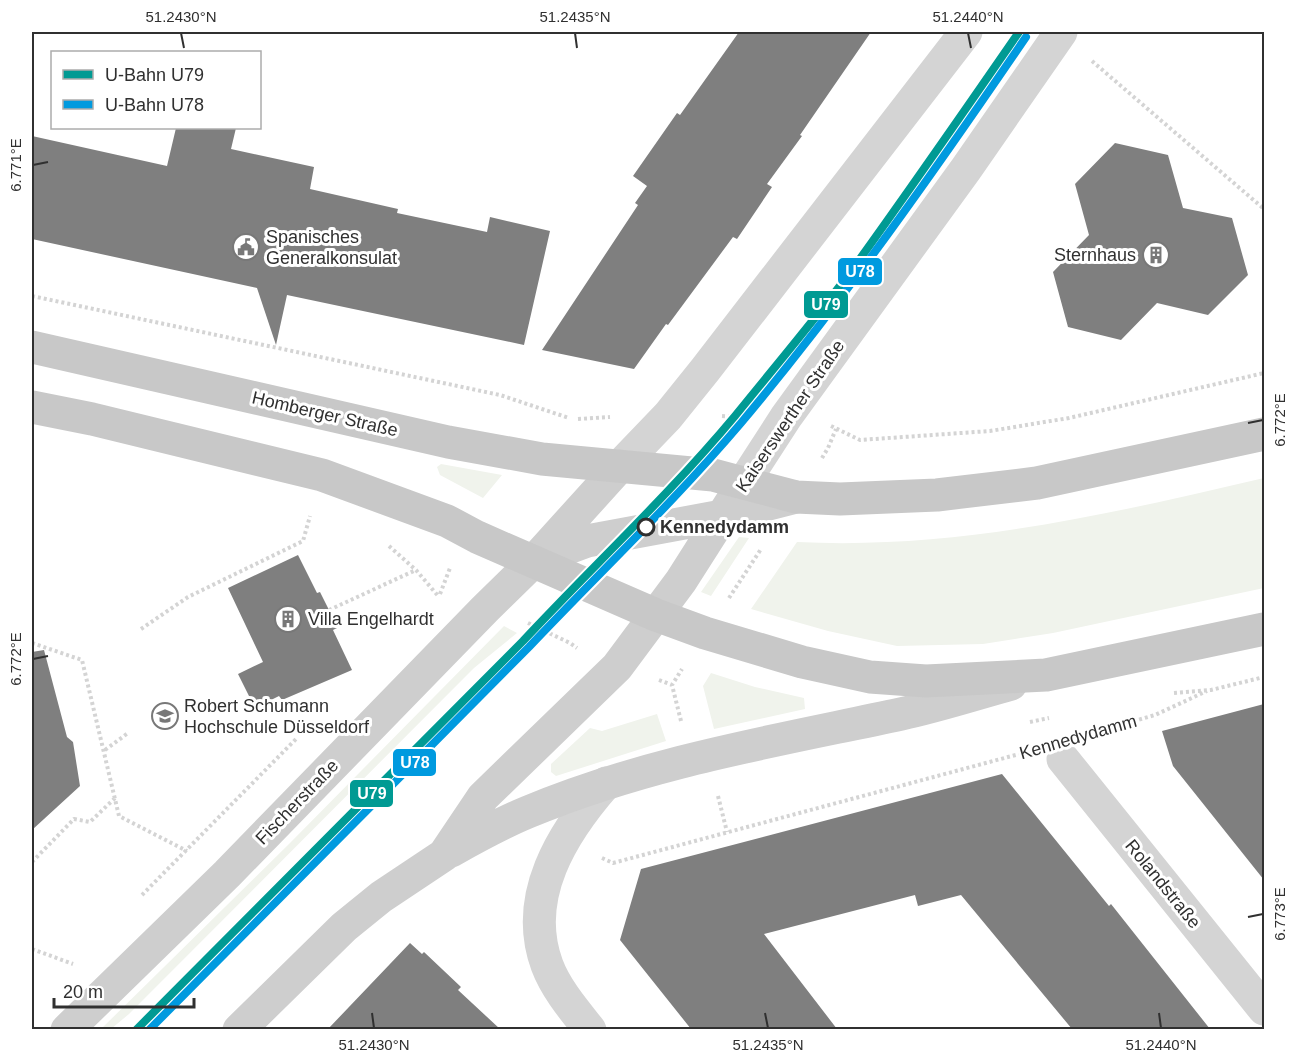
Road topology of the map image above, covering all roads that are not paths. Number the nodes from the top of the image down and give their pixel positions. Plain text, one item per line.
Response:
1 (966, 32) edge
2 (1061, 32) edge
3 (32, 347) edge
4 (32, 407) edge
5 (1264, 434) edge
6 (620, 466) junction
7 (744, 482) junction
8 (796, 497) junction
9 (722, 516) junction
10 (534, 561) junction
11 (656, 615) junction
12 (1264, 628) edge
13 (1046, 675) junction
14 (1064, 759) dead end
15 (606, 783) junction
16 (444, 855) junction
17 (1264, 1009) edge
18 (67, 1029) edge
19 (239, 1029) edge
20 (590, 1029) edge

1 - 6 street
2 - 7 street, Kaiserswerther Straße
3 - 6 main road, Homberger Straße
4 - 10 main road
5 - 8 main road
6 - 7 main road, Homberger Straße
6 - 10 main road, Fischerstraße
7 - 8 main road
7 - 9 main road, Kaiserswerther Straße
8 - 9 main road
9 - 10 main road
9 - 11 main road, Kaiserswerther Straße
10 - 11 main road
10 - 18 main road, Fischerstraße
11 - 13 main road
11 - 16 main road, Kaiserswerther Straße
12 - 13 main road
13 - 15 main road
14 - 17 street, Rolandstraße
15 - 16 main road
15 - 20 street
16 - 19 main road, Kaiserswerther Straße

